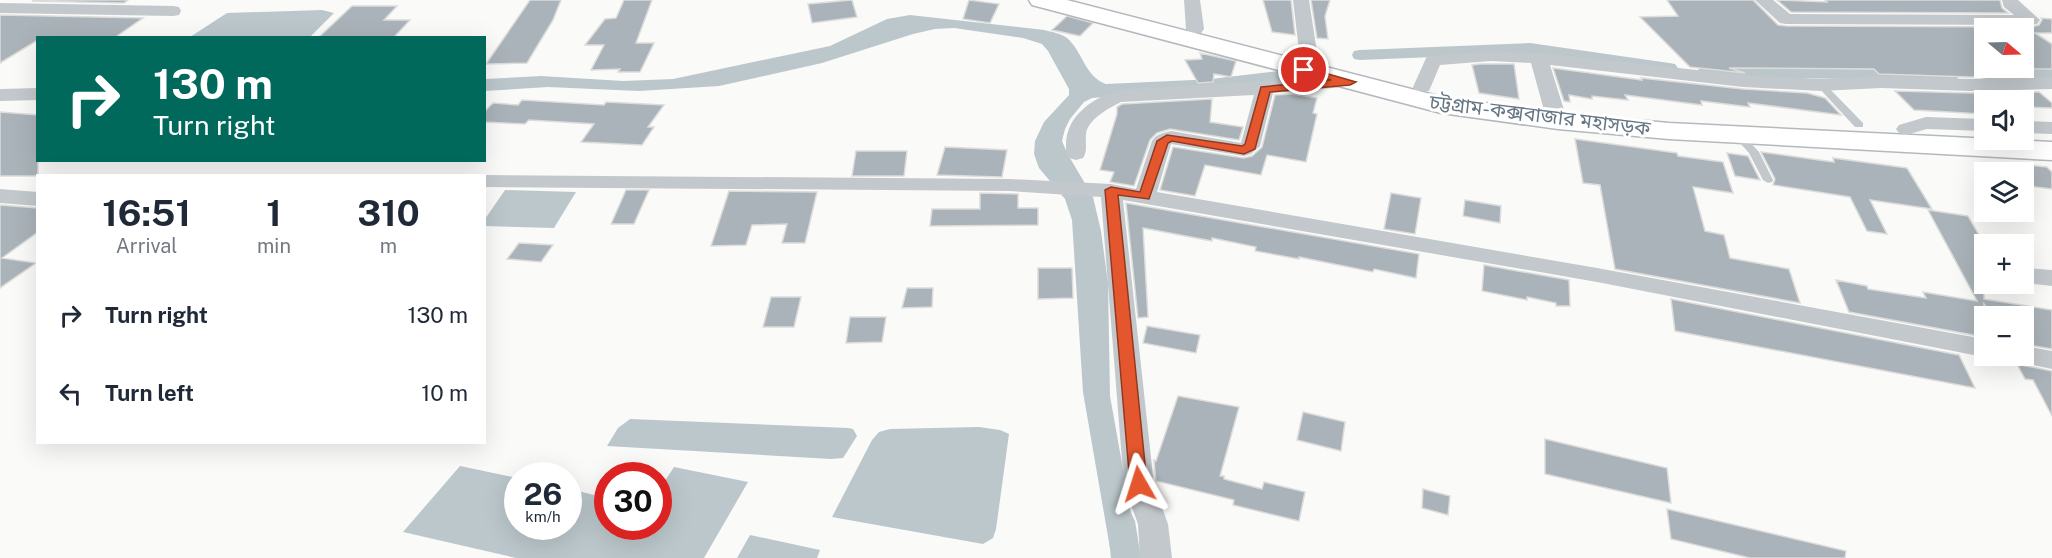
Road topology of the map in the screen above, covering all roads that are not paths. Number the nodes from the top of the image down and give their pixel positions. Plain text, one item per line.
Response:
1 (1040, 0) edge
2 (1083, 0) edge
3 (1192, 0) edge
4 (1301, 0) edge
5 (1763, 0) edge
6 (2010, 0) edge
7 (0, 8) edge
8 (173, 11) dead end
9 (1195, 29) junction
10 (1539, 58) junction
11 (1309, 59) junction
12 (1699, 66) dead end
13 (2052, 71) edge
14 (1350, 82) junction
15 (2052, 83) edge
16 (1821, 85) junction
17 (1422, 87) junction
18 (1265, 89) junction
19 (36, 94) edge
20 (0, 95) edge
21 (1554, 110) junction
22 (1859, 125) junction
23 (1974, 125) edge
24 (2034, 127) edge
25 (2052, 128) edge
26 (1906, 129) junction
27 (1730, 130) junction
28 (1974, 132) edge
29 (2034, 136) edge
30 (2052, 137) edge
31 (2052, 151) edge
32 (1076, 154) dead end
33 (2052, 160) edge
34 (1768, 180) dead end
35 (486, 181) edge
36 (1102, 190) junction
37 (0, 196) edge
38 (1145, 196) junction
39 (36, 199) edge
40 (2034, 277) edge
41 (2052, 278) edge
42 (1974, 346) edge
43 (2034, 357) edge
44 (2052, 360) edge
45 (1156, 558) edge

1 - 14 highway, চট্টগ্রাম-কক্সবাজার মহাসড়ক
2 - 9 highway, চট্টগ্রাম-কক্সবাজার মহাসড়ক
3 - 9 street
4 - 11 street
5 - 6 street
7 - 8 street
9 - 11 highway, চট্টগ্রাম-কক্সবাজার মহাসড়ক
10 - 16 street
10 - 17 street
10 - 21 street
11 - 17 highway, চট্টগ্রাম-কক্সবাজার মহাসড়ক
12 - 13 street
14 - 18 street
14 - 27 highway, চট্টগ্রাম-কক্সবাজার মহাসড়ক
15 - 16 street
16 - 22 lane
17 - 21 highway, চট্টগ্রাম-কক্সবাজার মহাসড়ক
18 - 32 street
18 - 38 street
19 - 20 street
21 - 27 highway, চট্টগ্রাম-কক্সবাজার মহাসড়ক
22 - 26 highway, চট্টগ্রাম-কক্সবাজার মহাসড়ক
22 - 27 highway, চট্টগ্রাম-কক্সবাজার মহাসড়ক
23 - 26 street
24 - 25 street
26 - 28 highway, চট্টগ্রাম-কক্সবাজার মহাসড়ক
27 - 31 highway, চট্টগ্রাম-কক্সবাজার মহাসড়ক
27 - 33 street
27 - 34 lane
29 - 30 highway
35 - 36 street
36 - 38 street
36 - 45 street
37 - 39 street
38 - 42 street
40 - 41 street
43 - 44 street

